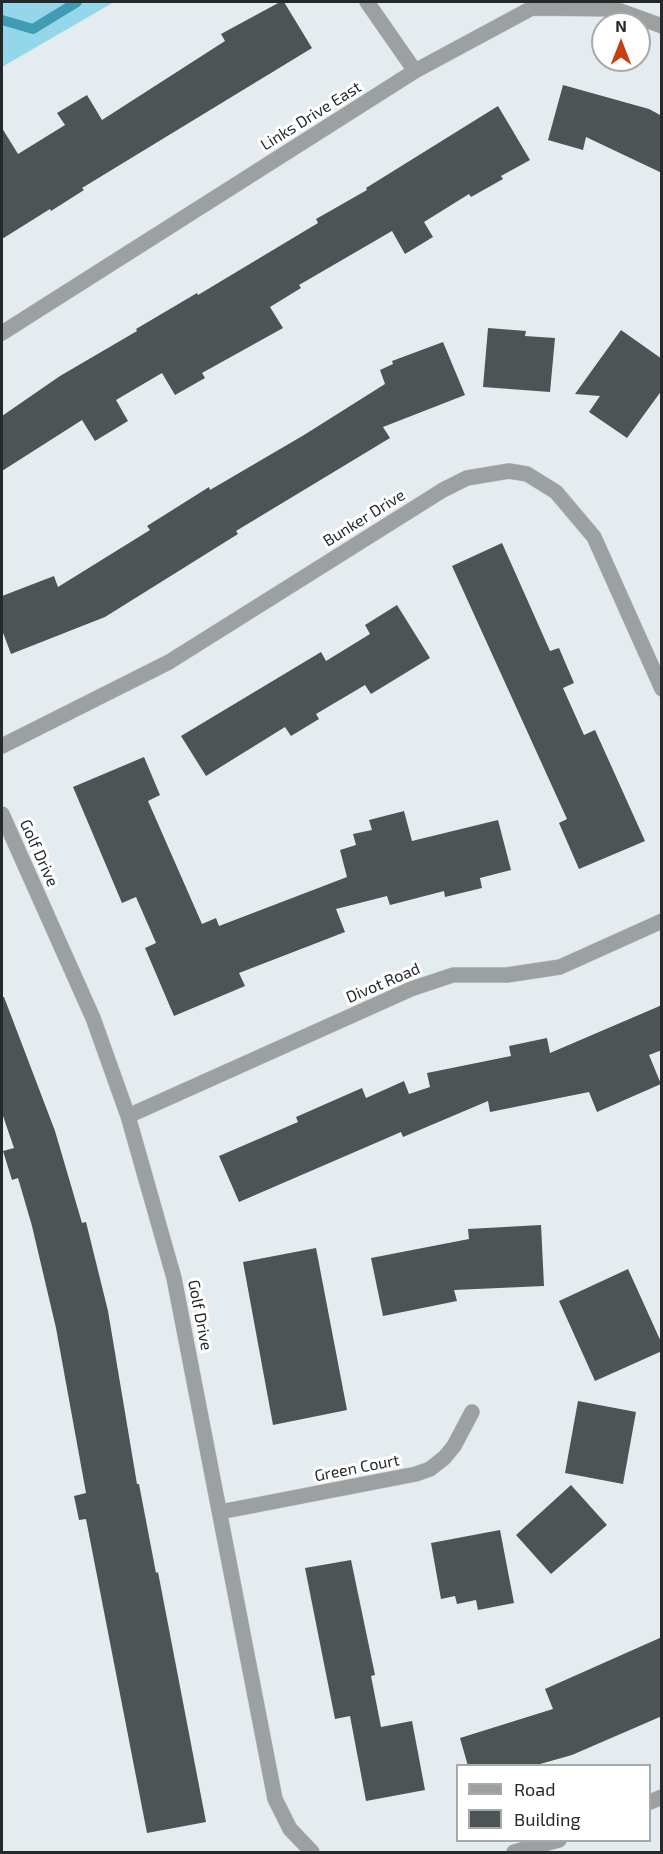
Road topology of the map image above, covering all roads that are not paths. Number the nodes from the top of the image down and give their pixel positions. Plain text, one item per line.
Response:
1 (367, 2) edge
2 (662, 26) edge
3 (415, 71) junction
4 (2, 333) edge
5 (662, 689) edge
6 (2, 746) edge
7 (2, 814) edge
8 (662, 921) edge
9 (128, 1116) junction
10 (472, 1412) dead end
11 (220, 1512) junction
12 (552, 1842) edge
13 (312, 1852) edge
14 (514, 1852) edge

1 - 3 street
2 - 3 street, Links Drive East
3 - 4 street, Links Drive East
5 - 6 street, Bunker Drive
7 - 9 street, Golf Drive
8 - 9 street, Divot Road
9 - 11 street, Golf Drive
10 - 11 street, Green Court
11 - 13 street, Golf Drive
12 - 14 street

